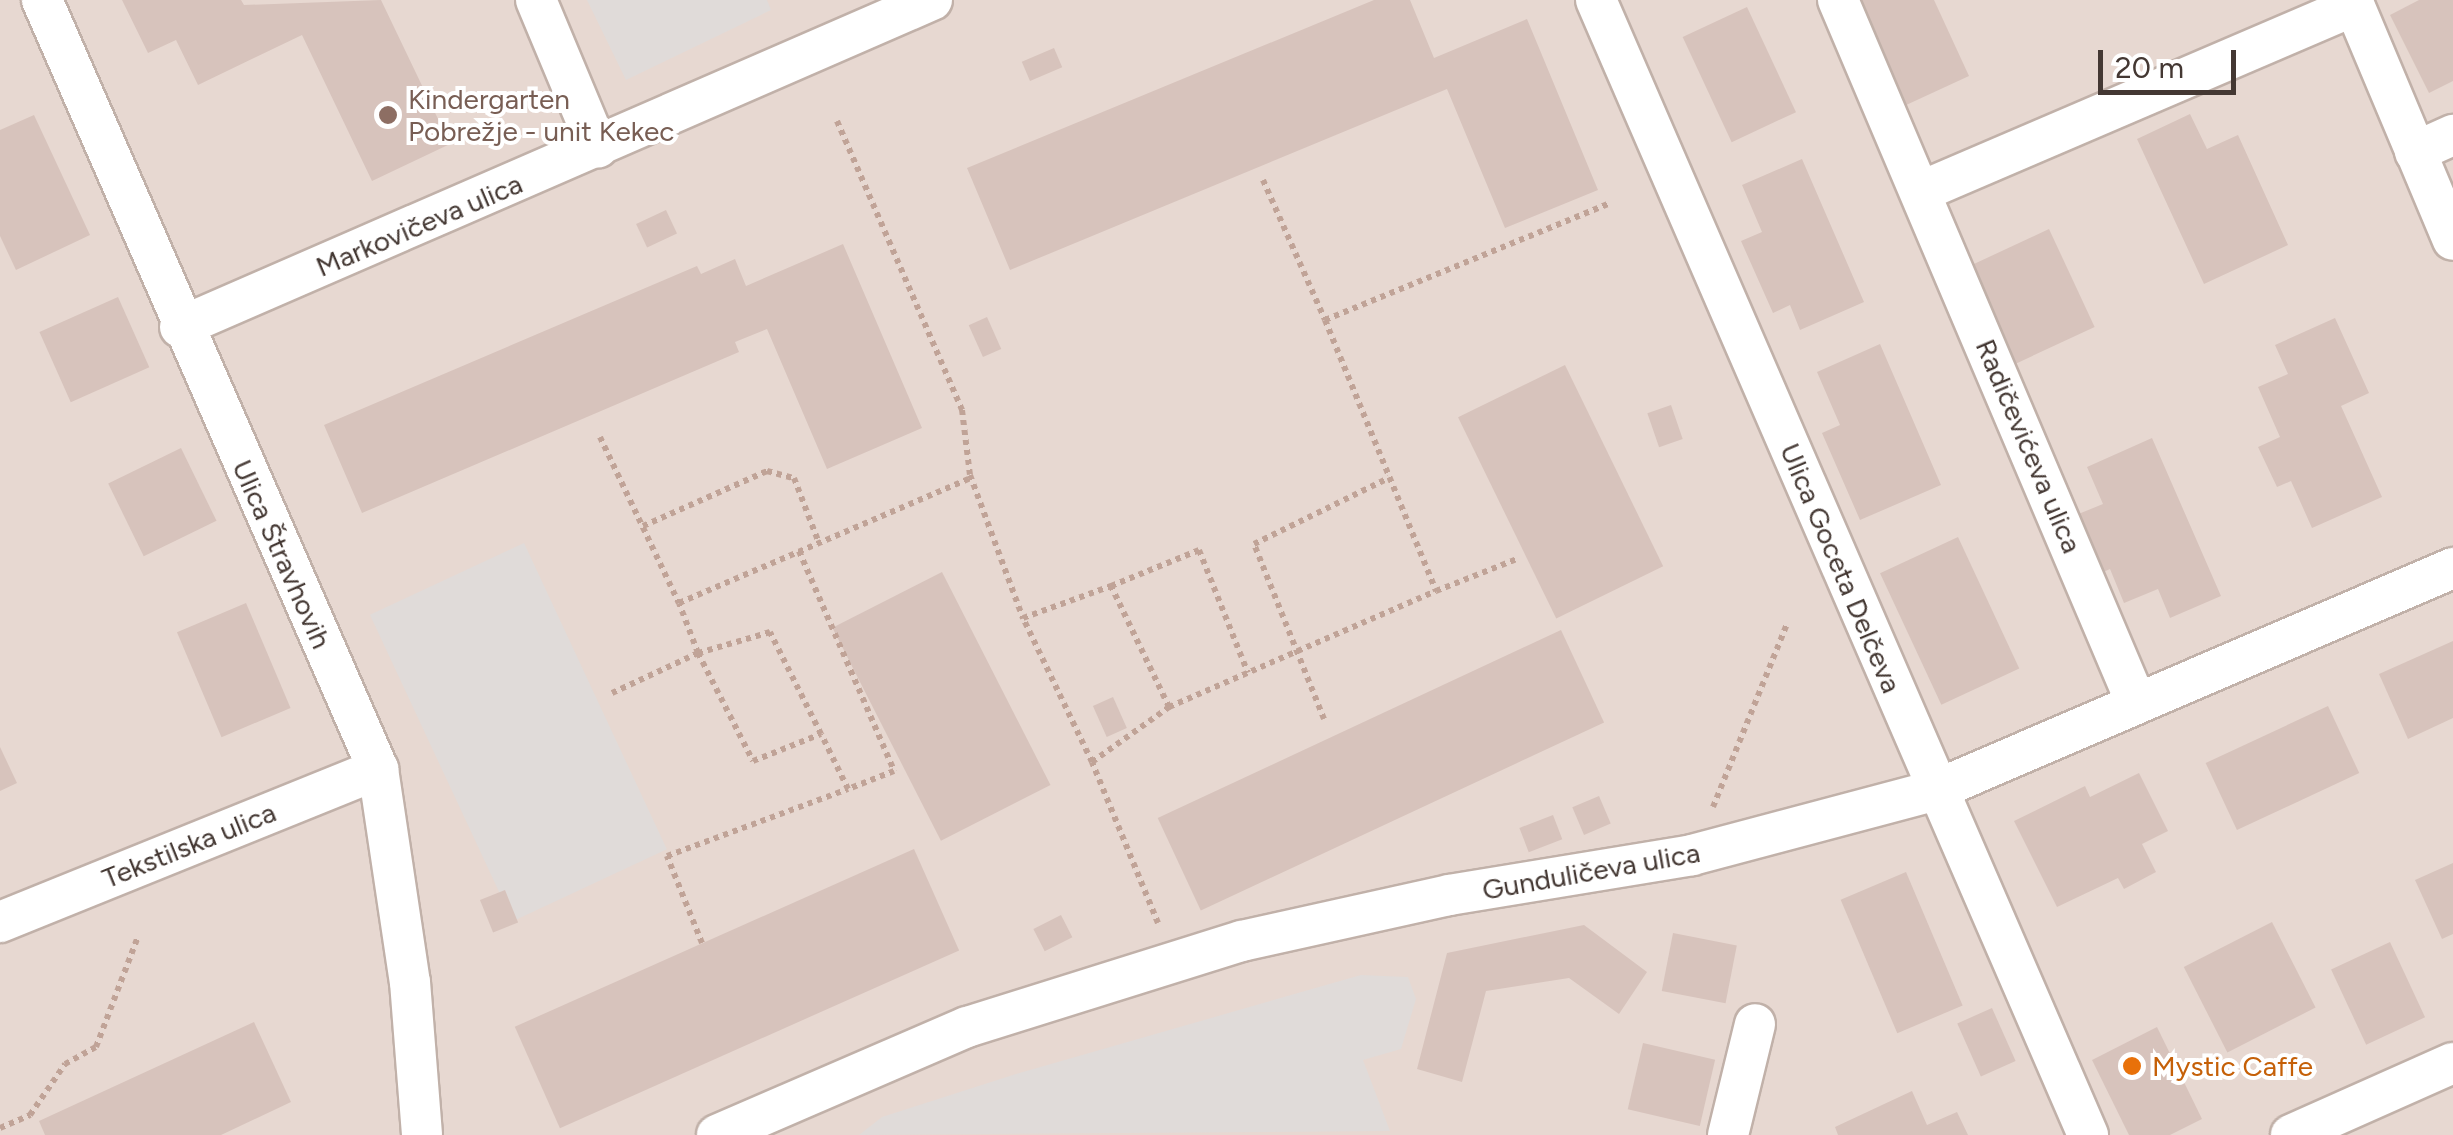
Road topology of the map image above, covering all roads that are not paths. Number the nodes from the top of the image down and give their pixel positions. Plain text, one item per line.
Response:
1 (42, 0) edge
2 (536, 0) edge
3 (932, 0) edge
4 (1596, 0) edge
5 (1838, 0) edge
6 (2353, 3) edge
7 (845, 16) edge
8 (2453, 135) edge
9 (598, 148) junction
10 (2416, 152) junction
11 (1922, 190) junction
12 (2453, 240) edge
13 (180, 327) junction
14 (2453, 568) edge
15 (2136, 702) junction
16 (378, 769) junction
17 (1936, 790) junction
18 (0, 922) edge
19 (1755, 1024) dead end
20 (2453, 1063) edge
21 (422, 1135) edge
22 (716, 1135) edge
23 (1728, 1135) edge
24 (2088, 1135) edge
25 (2291, 1135) edge

1 - 13 street, Ulica Štravhovih
2 - 9 street
3 - 7 street, Markovičeva ulica
4 - 17 street, Ulica Goceta Delčeva
5 - 11 street, Radičevićeva ulica
6 - 10 street
6 - 11 street
7 - 9 street, Markovičeva ulica
8 - 10 street
9 - 13 street, Markovičeva ulica
10 - 12 street
11 - 15 street, Radičevićeva ulica
13 - 16 street, Ulica Štravhovih
14 - 15 street, Gunduličeva ulica
15 - 17 street, Gunduličeva ulica
16 - 18 street, Tekstilska ulica
16 - 21 street, Ulica Štravhovih
17 - 22 street, Gunduličeva ulica
17 - 24 street, Ulica Goceta Delčeva
19 - 23 street
20 - 25 street

